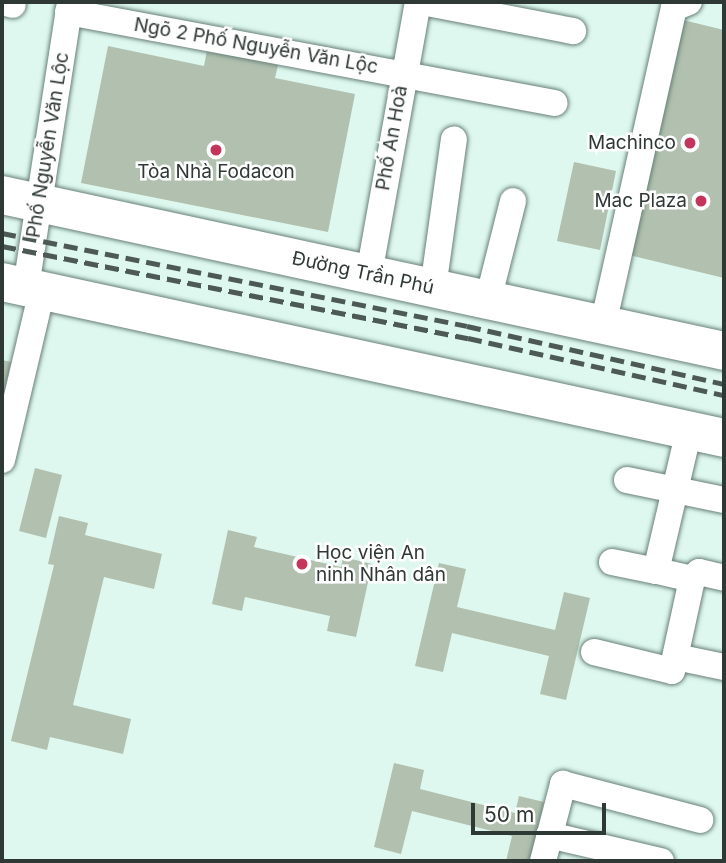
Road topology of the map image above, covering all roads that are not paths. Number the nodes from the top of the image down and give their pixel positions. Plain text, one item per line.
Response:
1 (420, 2) edge
2 (689, 2) edge
3 (69, 7) edge
4 (573, 31) dead end
5 (403, 72) junction
6 (555, 103) dead end
7 (454, 139) dead end
8 (20, 199) edge
9 (513, 201) dead end
10 (369, 274) junction
11 (23, 287) edge
12 (433, 288) junction
13 (488, 300) junction
14 (603, 325) junction
15 (723, 347) edge
16 (707, 434) edge
17 (2, 460) edge
18 (627, 480) dead end
19 (678, 490) junction
20 (724, 500) edge
21 (612, 562) dead end
22 (656, 571) junction
23 (724, 578) edge
24 (692, 579) junction
25 (594, 652) dead end
26 (674, 664) junction
27 (724, 667) edge
28 (700, 820) dead end
29 (550, 835) junction
30 (618, 856) edge
31 (542, 861) edge
32 (662, 861) edge

1 - 4 street
1 - 5 street, Phố An Hoà
2 - 14 street
3 - 5 street, Ngõ 2 Phố Nguyễn Văn Lộc
3 - 8 street, Phố Nguyễn Văn Lộc
5 - 6 street, Ngõ 2 Phố Nguyễn Văn Lộc
5 - 10 street, Phố An Hoà
7 - 12 street
8 - 10 highway, Đường Trần Phú
8 - 11 street, Phố Nguyễn Văn Lộc
9 - 13 street
10 - 12 highway, Đường Trần Phú
11 - 16 highway
11 - 17 street, Phố Nguyễn Văn Lộc
12 - 13 highway, Đường Trần Phú
13 - 14 highway, Đường Trần Phú
14 - 15 highway, Đường Trần Phú
16 - 19 street
18 - 19 street
19 - 20 street
19 - 22 street
21 - 22 street
22 - 24 street
23 - 24 street
24 - 26 street
25 - 26 street
26 - 27 street
28 - 29 street
29 - 30 street
29 - 31 street
30 - 32 street

